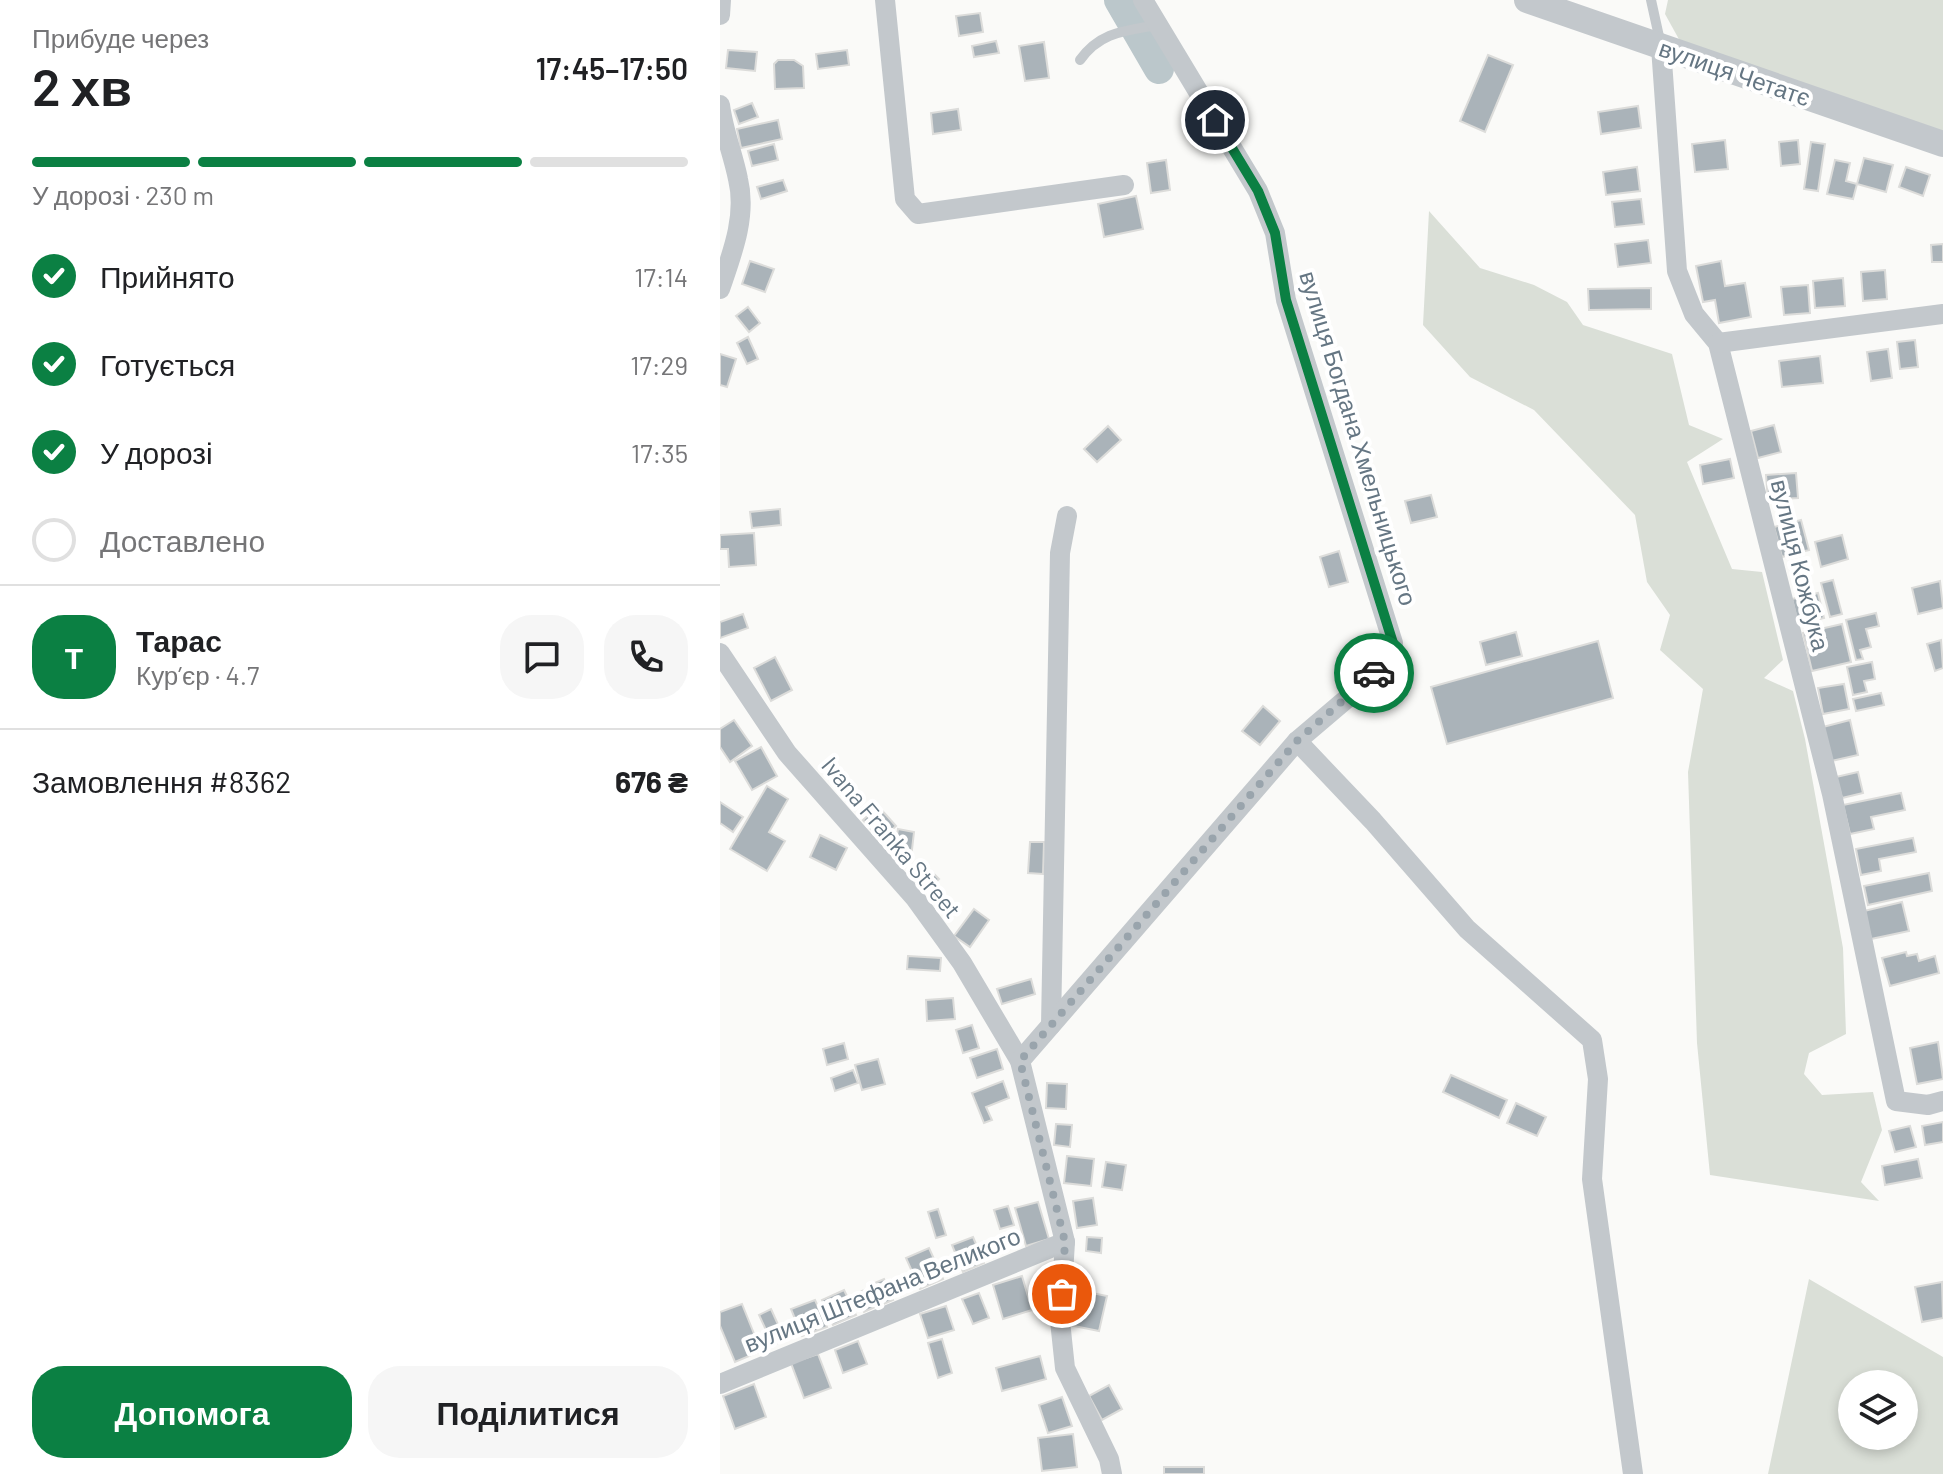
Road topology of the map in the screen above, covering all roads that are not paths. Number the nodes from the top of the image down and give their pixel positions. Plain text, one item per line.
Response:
1 (721, 0) edge
2 (885, 0) edge
3 (1143, 0) edge
4 (1527, 0) edge
5 (1651, 0) edge
6 (720, 15) edge
7 (1151, 26) junction
8 (1661, 47) junction
9 (1080, 60) dead end
10 (720, 105) edge
11 (1943, 144) edge
12 (1124, 185) dead end
13 (720, 289) edge
14 (1943, 314) edge
15 (1718, 343) junction
16 (1067, 516) dead end
17 (720, 653) edge
18 (1297, 741) junction
19 (1051, 1025) junction
20 (1020, 1061) junction
21 (1943, 1101) edge
22 (1065, 1242) junction
23 (720, 1384) edge
24 (1112, 1474) edge
25 (1633, 1474) edge

1 - 6 street
2 - 12 street
3 - 7 street, вулиця Богдана Хмельницького
4 - 8 street, вулиця Четатє
5 - 8 lane
7 - 9 lane
7 - 18 street, вулиця Богдана Хмельницького
8 - 11 street, вулиця Четатє
8 - 15 street, вулиця Кожбука
10 - 13 street
14 - 15 street
15 - 21 street, вулиця Кожбука
16 - 19 street
17 - 20 street, Ivana Franka Street
18 - 19 street, вулиця Богдана Хмельницького
18 - 25 street
19 - 20 street, вулиця Богдана Хмельницького
20 - 22 street, Ivana Franka Street
22 - 23 street, вулиця Штефана Великого
22 - 24 street, Ivana Franka Street

